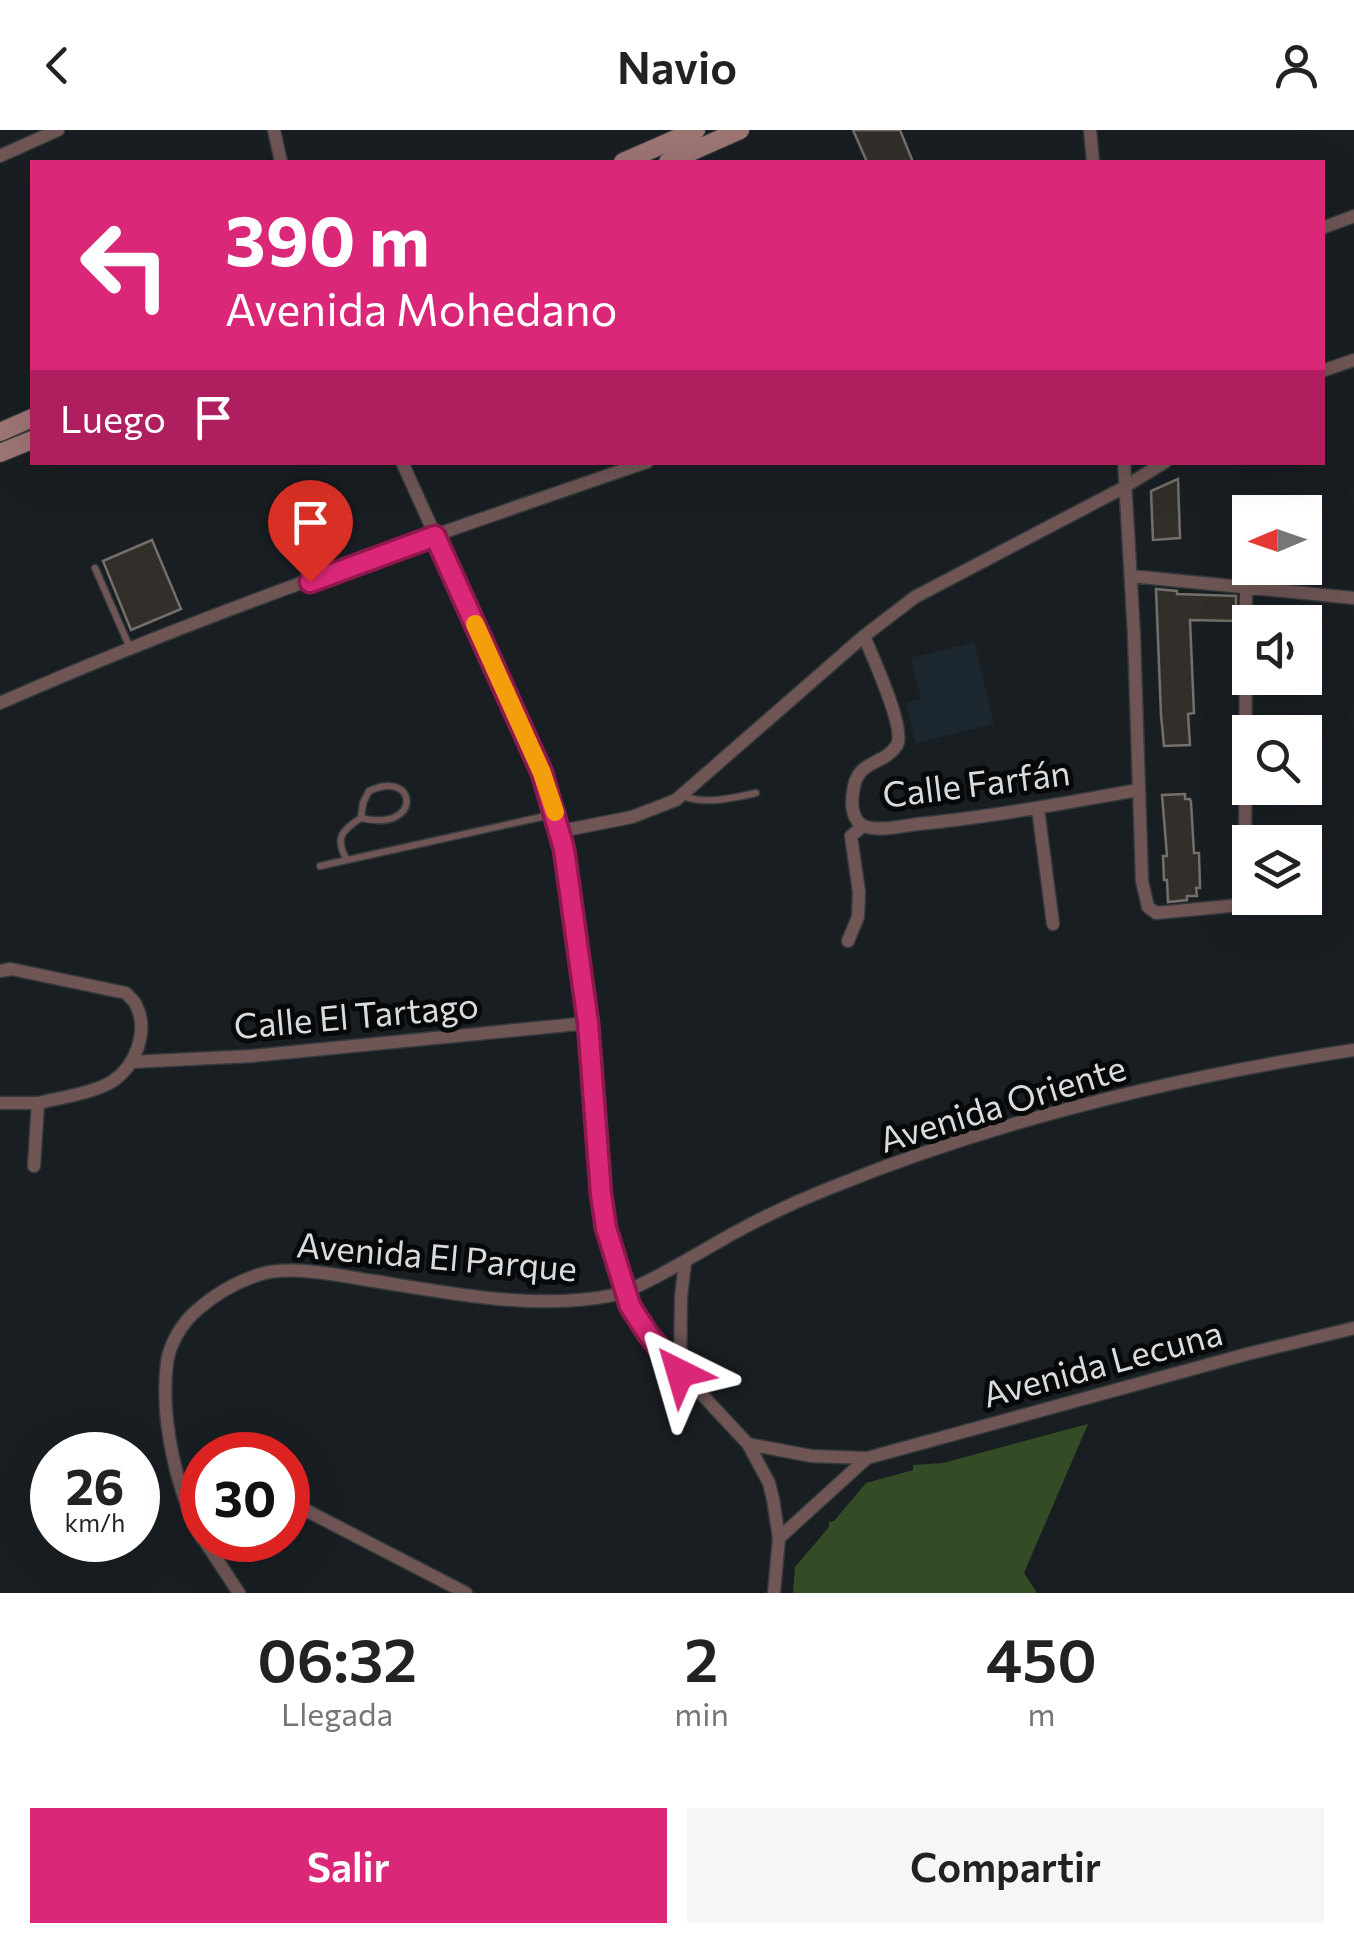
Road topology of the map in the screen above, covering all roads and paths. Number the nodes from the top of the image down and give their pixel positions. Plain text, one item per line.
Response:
1 (58, 130) edge
2 (274, 130) edge
3 (696, 130) edge
4 (740, 130) edge
5 (1090, 130) edge
6 (0, 156) edge
7 (281, 160) edge
8 (628, 160) edge
9 (672, 160) edge
10 (1094, 160) edge
11 (1354, 216) edge
12 (1325, 227) edge
13 (1354, 360) edge
14 (1325, 371) edge
15 (30, 419) edge
16 (0, 432) edge
17 (30, 441) edge
18 (0, 453) edge
19 (403, 465) edge
20 (639, 465) edge
21 (1124, 465) edge
22 (1160, 465) edge
23 (1126, 486) junction
24 (435, 536) junction
25 (95, 568) dead end
26 (1131, 576) junction
27 (1246, 587) junction
28 (1354, 598) edge
29 (864, 636) junction
30 (131, 649) junction
31 (0, 703) edge
32 (1138, 790) junction
33 (756, 793) dead end
34 (681, 796) junction
35 (1038, 809) junction
36 (556, 814) junction
37 (361, 818) junction
38 (863, 826) junction
39 (560, 831) junction
40 (347, 860) junction
41 (320, 866) dead end
42 (1053, 924) dead end
43 (848, 941) dead end
44 (0, 971) edge
45 (588, 1023) junction
46 (1354, 1050) edge
47 (131, 1062) junction
48 (0, 1103) edge
49 (38, 1103) junction
50 (34, 1166) dead end
51 (685, 1262) junction
52 (624, 1292) junction
53 (1354, 1328) edge
54 (680, 1373) junction
55 (748, 1444) junction
56 (867, 1458) junction
57 (180, 1468) edge
58 (310, 1513) edge
59 (779, 1538) junction
60 (218, 1562) edge
61 (239, 1593) edge
62 (466, 1593) edge
63 (774, 1593) edge

1 - 6 street
2 - 7 street
3 - 8 street
4 - 9 street
5 - 10 street
11 - 12 street
13 - 14 street
15 - 16 street
17 - 18 street
19 - 24 street
20 - 24 street
21 - 23 street
22 - 23 street
23 - 26 street
23 - 29 street
24 - 30 street
24 - 36 street
25 - 30 lane
26 - 27 street
26 - 32 street
27 - 28 street
27 - 32 street
29 - 34 street
29 - 38 street, Calle Farfán
30 - 31 street
32 - 35 street, Calle Farfán
33 - 34 lane
34 - 39 street
35 - 38 street, Calle Farfán
35 - 42 street
36 - 39 street
36 - 40 lane
37 - 37 lane
37 - 40 lane
38 - 43 street
39 - 45 street
40 - 41 lane
44 - 47 street
45 - 47 street, Calle El Tartago
45 - 52 street
46 - 51 street, Avenida Oriente
47 - 49 street
48 - 49 street
49 - 50 street
51 - 52 street, Avenida Oriente
51 - 54 street
52 - 54 street
52 - 57 street, Avenida El Parque
53 - 56 street, Avenida Lecuna
54 - 55 street
55 - 56 street, Avenida Lecuna
55 - 59 street
56 - 59 street, Avenida Lecuna
58 - 62 street
59 - 63 street
60 - 61 street, Avenida El Parque

